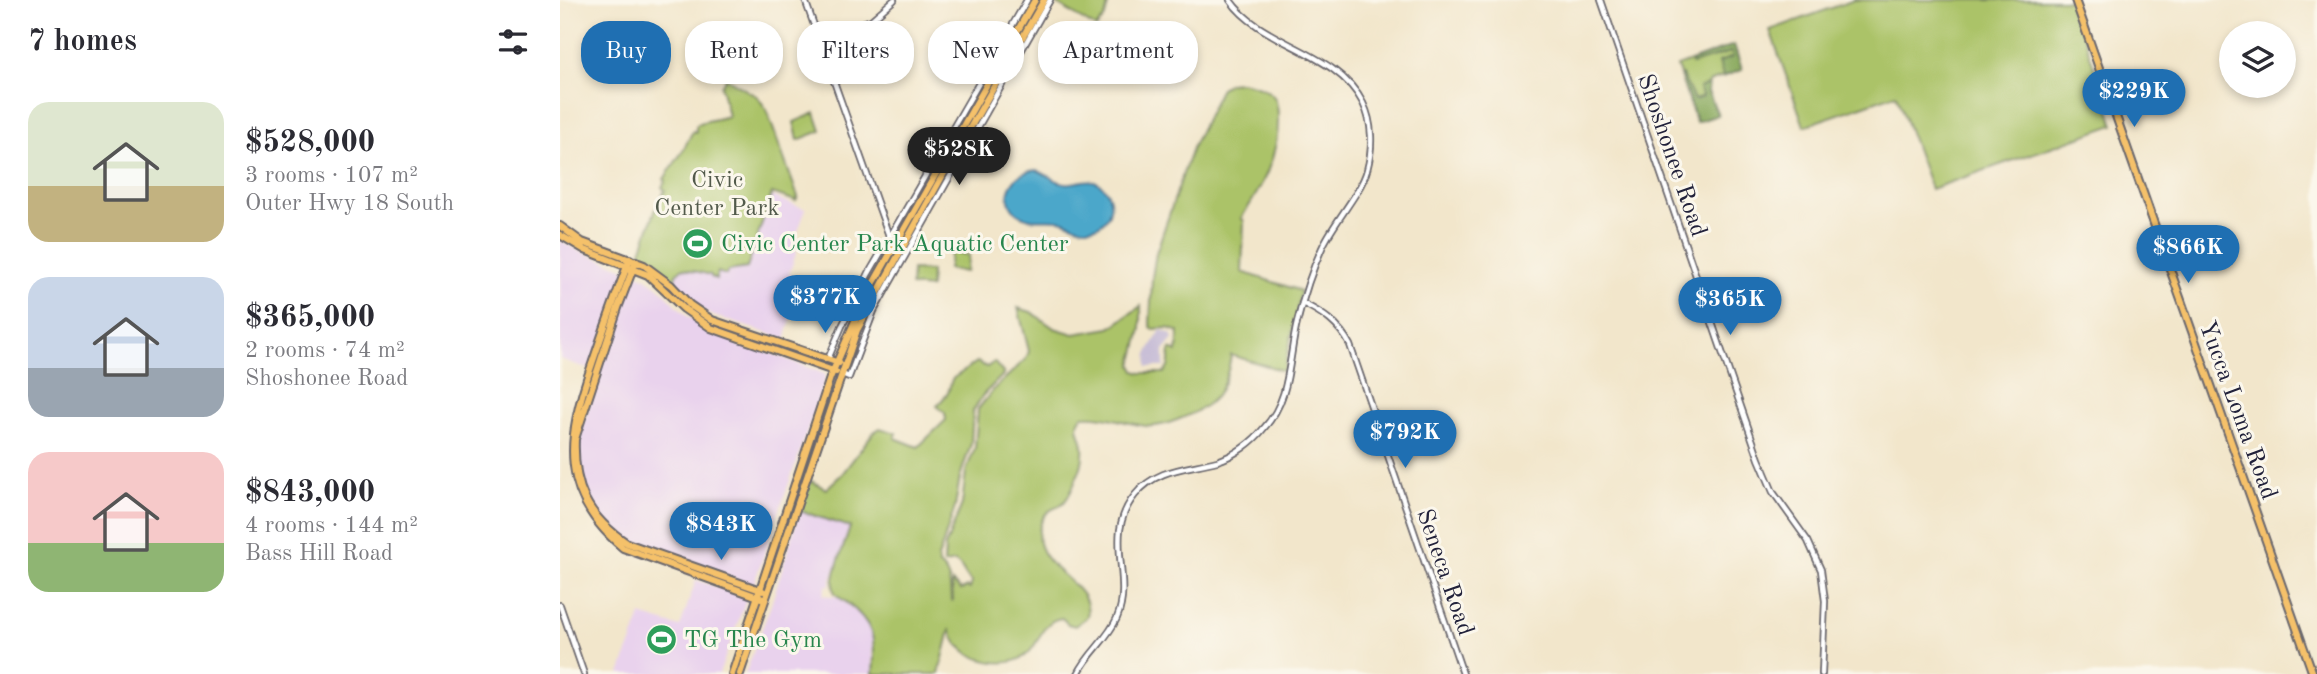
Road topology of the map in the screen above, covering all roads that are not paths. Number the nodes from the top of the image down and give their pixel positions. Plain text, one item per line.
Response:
1 (805, 0) edge
2 (894, 0) edge
3 (1027, 0) edge
4 (1035, 0) edge
5 (1044, 0) edge
6 (1051, 0) edge
7 (1230, 0) edge
8 (1601, 0) edge
9 (2074, 0) edge
10 (812, 21) edge
11 (866, 21) edge
12 (834, 84) edge
13 (560, 226) edge
14 (560, 235) edge
15 (890, 239) junction
16 (632, 263) junction
17 (1302, 303) junction
18 (828, 359) junction
19 (836, 362) junction
20 (848, 366) junction
21 (833, 371) junction
22 (841, 374) junction
23 (759, 594) junction
24 (767, 597) junction
25 (560, 605) edge
26 (584, 674) edge
27 (732, 674) edge
28 (740, 674) edge
29 (1078, 674) edge
30 (1463, 674) edge
31 (1822, 674) edge
32 (2313, 674) edge

1 - 10 street
2 - 11 street
3 - 15 street
4 - 19 main road
5 - 20 main road
6 - 20 street
7 - 17 street
8 - 31 street, Shoshonee Road
9 - 32 main road, Yucca Loma Road
12 - 15 street
13 - 16 main road
14 - 16 main road
15 - 18 street
16 - 18 main road
16 - 21 main road
16 - 23 main road
17 - 29 street
17 - 30 street, Seneca Road
18 - 19 main road
19 - 20 main road
19 - 21 main road
20 - 22 main road
20 - 22 street
21 - 22 main road
21 - 23 main road
22 - 24 main road
23 - 24 main road
23 - 27 main road
24 - 28 main road
25 - 26 street

